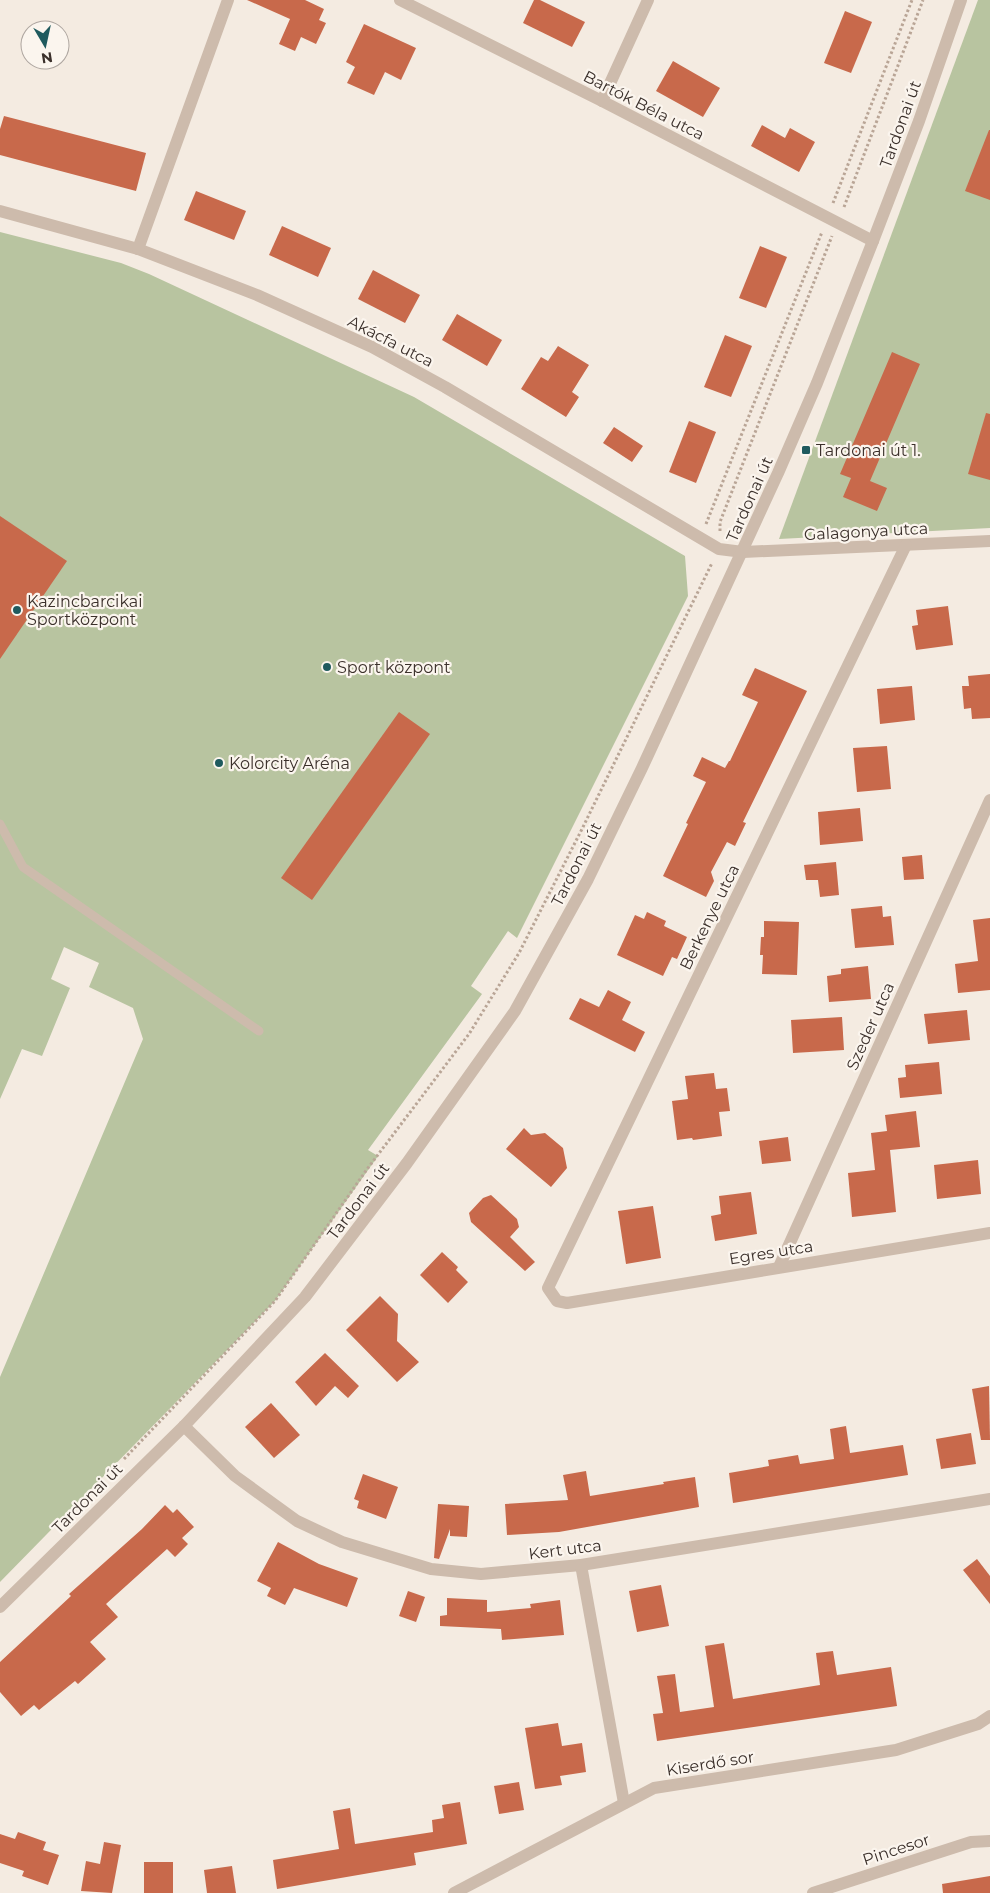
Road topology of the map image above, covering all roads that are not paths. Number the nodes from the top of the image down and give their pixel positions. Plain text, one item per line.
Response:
1 (228, 0) edge
2 (400, 0) edge
3 (648, 0) edge
4 (962, 0) edge
5 (602, 101) junction
6 (0, 211) edge
7 (873, 241) junction
8 (138, 249) junction
9 (990, 541) edge
10 (906, 545) junction
11 (743, 552) junction
12 (990, 800) edge
13 (0, 824) edge
14 (259, 1031) dead end
15 (990, 1233) edge
16 (779, 1267) junction
17 (557, 1301) joint
18 (184, 1426) junction
19 (990, 1499) edge
20 (581, 1565) junction
21 (0, 1606) edge
22 (990, 1716) edge
23 (624, 1803) junction
24 (990, 1834) edge
25 (971, 1842) junction
26 (990, 1842) edge
27 (454, 1893) edge
28 (813, 1893) edge

1 - 8 street
2 - 5 street, Bartók Béla utca
3 - 5 street
4 - 7 street, Tardonai út
5 - 7 street, Bartók Béla utca
6 - 8 street, Akácfa utca
7 - 11 street, Tardonai út
8 - 11 street, Akácfa utca
9 - 10 street, Galagonya utca
10 - 11 street, Galagonya utca
10 - 17 street, Berkenye utca
11 - 18 street, Tardonai út
12 - 16 street, Szeder utca
13 - 14 lane
15 - 16 street, Egres utca
16 - 17 street, Egres utca
18 - 20 street, Kert utca
18 - 21 street, Tardonai út
19 - 20 street, Kert utca
20 - 23 street
22 - 23 street, Kiserdő sor
23 - 27 street, Kiserdő sor
24 - 25 street
25 - 26 street, Pincesor
25 - 28 street, Pincesor

